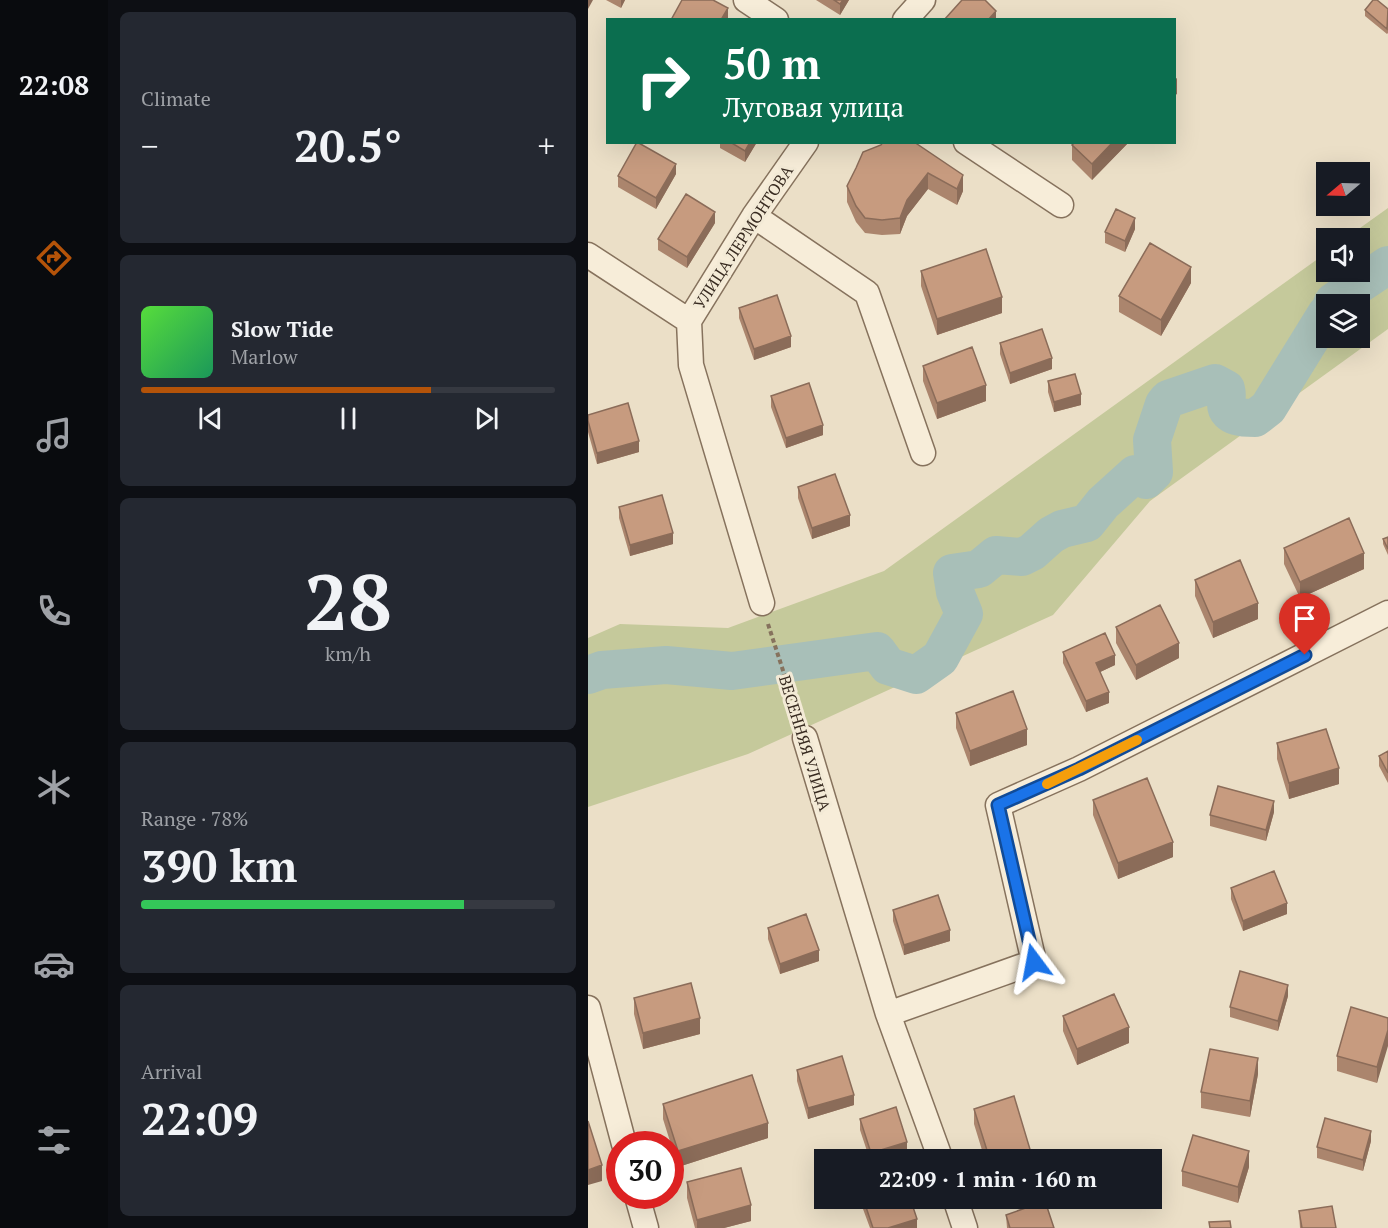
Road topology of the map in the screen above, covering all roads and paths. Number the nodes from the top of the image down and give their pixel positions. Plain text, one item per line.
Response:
1 (746, 0) edge
2 (923, 0) edge
3 (773, 18) edge
4 (907, 18) edge
5 (805, 144) edge
6 (969, 144) edge
7 (1061, 205) dead end
8 (754, 216) junction
9 (588, 255) edge
10 (689, 321) junction
11 (923, 453) dead end
12 (762, 603) joint
13 (1388, 613) edge
14 (805, 738) joint
15 (588, 1008) edge
16 (888, 1014) junction
17 (621, 1131) edge
18 (937, 1149) edge
19 (641, 1209) edge
20 (959, 1209) edge
21 (646, 1228) edge
22 (965, 1228) edge

1 - 3 street
2 - 4 street
5 - 8 street, УЛИЦА ЛЕРМОНТОВА
6 - 7 street
8 - 10 street, УЛИЦА ЛЕРМОНТОВА
8 - 11 street
9 - 10 street, УЛИЦА ЛЕРМОНТОВА
10 - 12 street
12 - 14 path, ВЕСЕННЯЯ УЛИЦА
13 - 16 street
14 - 16 street, ВЕСЕННЯЯ УЛИЦА
15 - 17 street
16 - 18 street, ВЕСЕННЯЯ УЛИЦА
19 - 21 street
20 - 22 street

